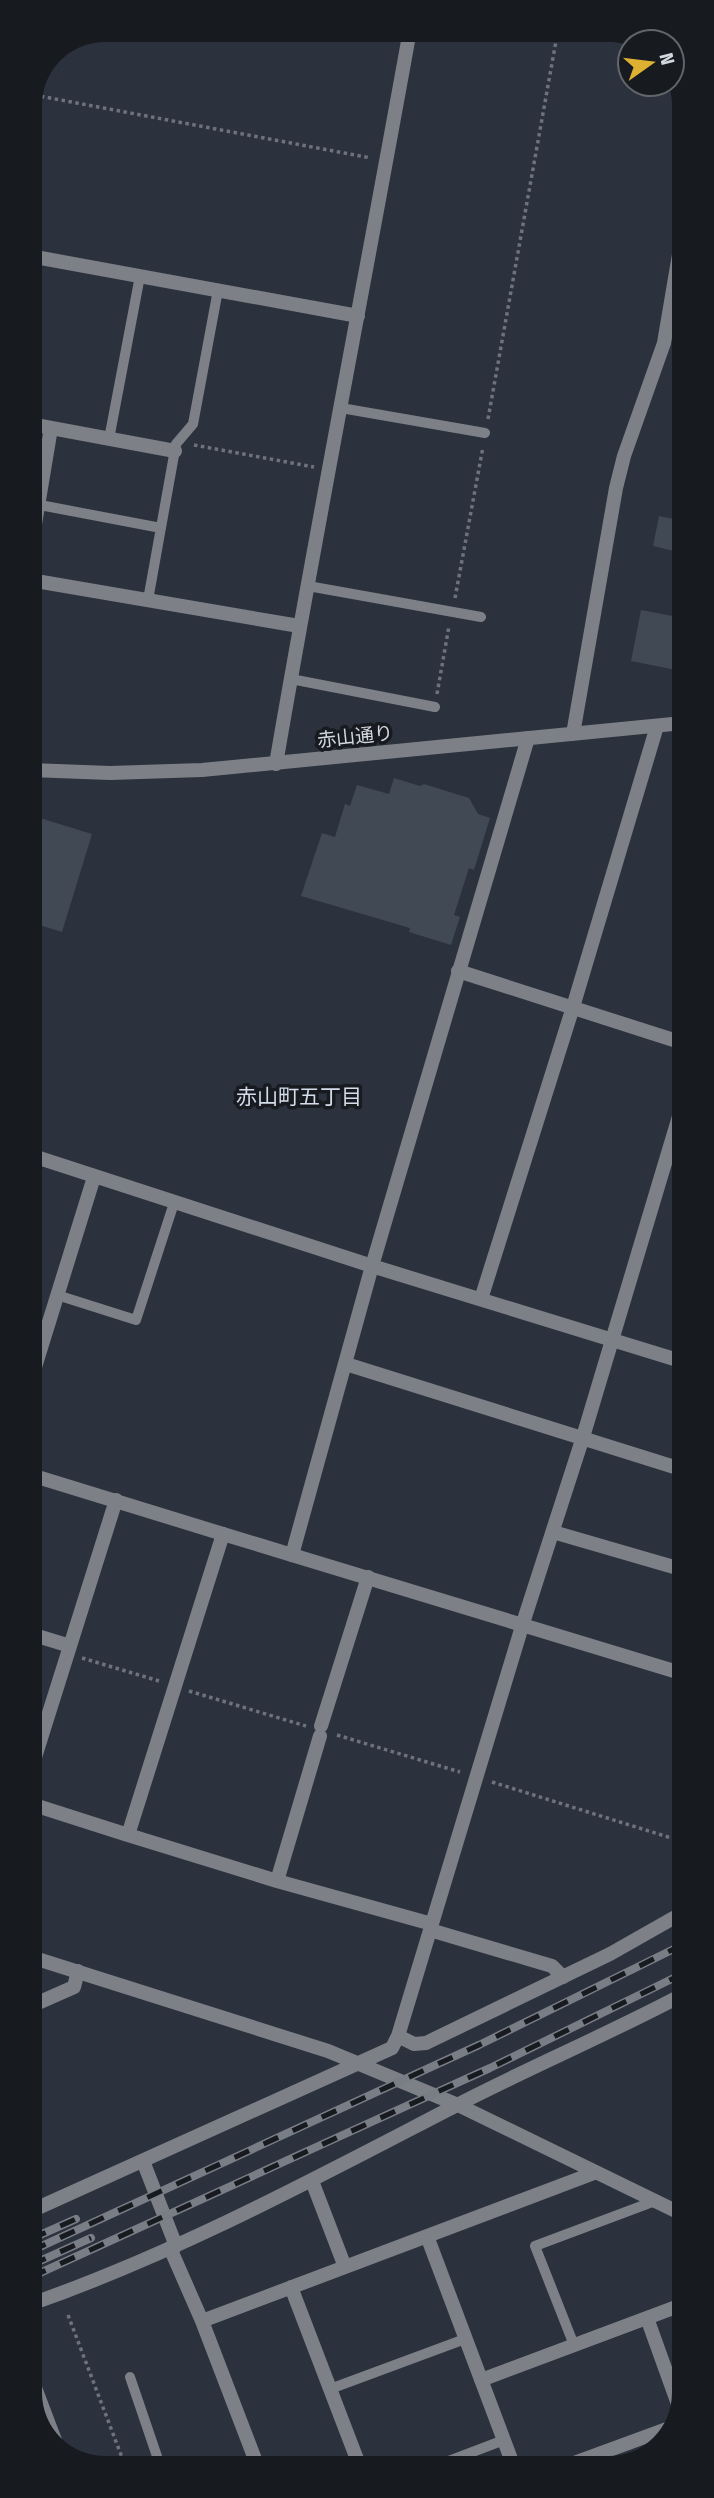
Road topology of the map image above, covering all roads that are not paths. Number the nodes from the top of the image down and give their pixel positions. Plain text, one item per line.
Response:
1 (408, 42) edge
2 (42, 258) edge
3 (139, 276) junction
4 (218, 290) junction
5 (672, 296) edge
6 (358, 316) junction
7 (341, 408) junction
8 (42, 426) edge
9 (51, 428) junction
10 (485, 433) road end
11 (109, 439) junction
12 (176, 447) junction
13 (42, 492) edge
14 (42, 506) edge
15 (161, 528) junction
16 (42, 582) edge
17 (307, 586) junction
18 (148, 600) junction
19 (481, 617) dead end
20 (299, 626) junction
21 (291, 679) junction
22 (435, 707) road end
23 (672, 724) edge
24 (657, 726) junction
25 (573, 734) junction
26 (528, 738) junction
27 (276, 764) junction
28 (42, 770) edge
29 (458, 971) junction
30 (573, 1007) junction
31 (672, 1039) edge
32 (672, 1139) edge
33 (42, 1159) edge
34 (94, 1177) junction
35 (174, 1203) junction
36 (372, 1266) junction
37 (57, 1295) junction
38 (481, 1299) junction
39 (611, 1339) junction
40 (42, 1344) edge
41 (672, 1358) edge
42 (346, 1364) junction
43 (583, 1437) junction
44 (672, 1466) edge
45 (42, 1478) edge
46 (116, 1500) junction
47 (552, 1532) junction
48 (223, 1534) junction
49 (292, 1555) junction
50 (672, 1567) edge
51 (368, 1577) junction
52 (523, 1623) junction
53 (42, 1638) edge
54 (68, 1649) junction
55 (672, 1670) edge
56 (42, 1734) edge
57 (42, 1808) edge
58 (128, 1835) junction
59 (277, 1881) junction
60 (672, 1920) edge
61 (431, 1927) junction
62 (42, 1960) edge
63 (78, 1971) junction
64 (562, 1977) junction
65 (672, 2000) edge
66 (42, 2001) edge
67 (398, 2036) junction
68 (360, 2063) junction
69 (458, 2105) junction
70 (143, 2161) junction
71 (594, 2173) junction
72 (312, 2181) junction
73 (655, 2202) junction
74 (42, 2206) edge
75 (672, 2210) edge
76 (427, 2236) junction
77 (173, 2247) junction
78 (345, 2267) junction
79 (291, 2287) junction
80 (42, 2300) edge
81 (672, 2309) edge
82 (647, 2318) junction
83 (202, 2321) junction
84 (466, 2339) junction
85 (574, 2345) junction
86 (130, 2377) dead end
87 (481, 2380) junction
88 (672, 2388) edge
89 (330, 2389) junction
90 (43, 2402) edge
91 (52, 2427) edge
92 (658, 2432) edge
93 (503, 2440) junction
94 (157, 2456) edge
95 (249, 2456) edge
96 (356, 2456) edge
97 (462, 2456) edge
98 (510, 2456) edge
99 (593, 2456) edge

1 - 6 street
2 - 3 street
3 - 4 street
3 - 11 lane
4 - 6 street
4 - 12 lane
5 - 25 street
6 - 7 street
7 - 10 lane
7 - 17 street
8 - 9 street
9 - 11 street
9 - 13 street
11 - 12 street
12 - 15 lane
14 - 15 lane
15 - 18 lane
16 - 18 street
17 - 19 lane
17 - 20 street
18 - 20 street
20 - 21 street
21 - 22 lane
21 - 27 street
23 - 24 street, 赤山通り
24 - 25 street, 赤山通り
24 - 30 street
25 - 26 street, 赤山通り
26 - 27 street, 赤山通り
26 - 29 street
27 - 28 street, 赤山通り
29 - 30 street
29 - 36 street
30 - 31 street
30 - 38 street
32 - 39 street
33 - 34 street
34 - 35 street
34 - 37 street
35 - 36 street
35 - 37 lane
36 - 38 street
36 - 42 street
37 - 40 street
38 - 39 street
39 - 41 street
39 - 43 street
42 - 43 street
42 - 49 street
43 - 44 street
43 - 47 street
45 - 46 street
46 - 48 street
46 - 54 street
47 - 50 street
47 - 52 street
48 - 49 street
48 - 58 street
49 - 51 street
51 - 52 street
51 - 59 street
52 - 55 street
52 - 61 street
53 - 54 street
54 - 56 street
57 - 58 street
58 - 59 street
59 - 61 street
60 - 64 street
61 - 64 street
61 - 67 street
62 - 63 street
63 - 66 street
63 - 68 street
64 - 67 street
65 - 69 street
67 - 68 street
68 - 69 street
68 - 70 street
69 - 71 street
69 - 72 street
70 - 74 street
70 - 77 street
71 - 73 street
71 - 76 street
72 - 77 street
72 - 78 street
73 - 75 street
73 - 85 lane
76 - 78 street
76 - 84 street
77 - 80 street
77 - 83 street
78 - 79 street
79 - 83 street
79 - 89 street
81 - 82 street
82 - 85 street
82 - 88 street
83 - 95 street
84 - 87 street
84 - 89 lane
85 - 87 street
86 - 94 lane
87 - 93 street
89 - 96 street
90 - 91 lane
92 - 99 street
93 - 97 lane
93 - 98 street

